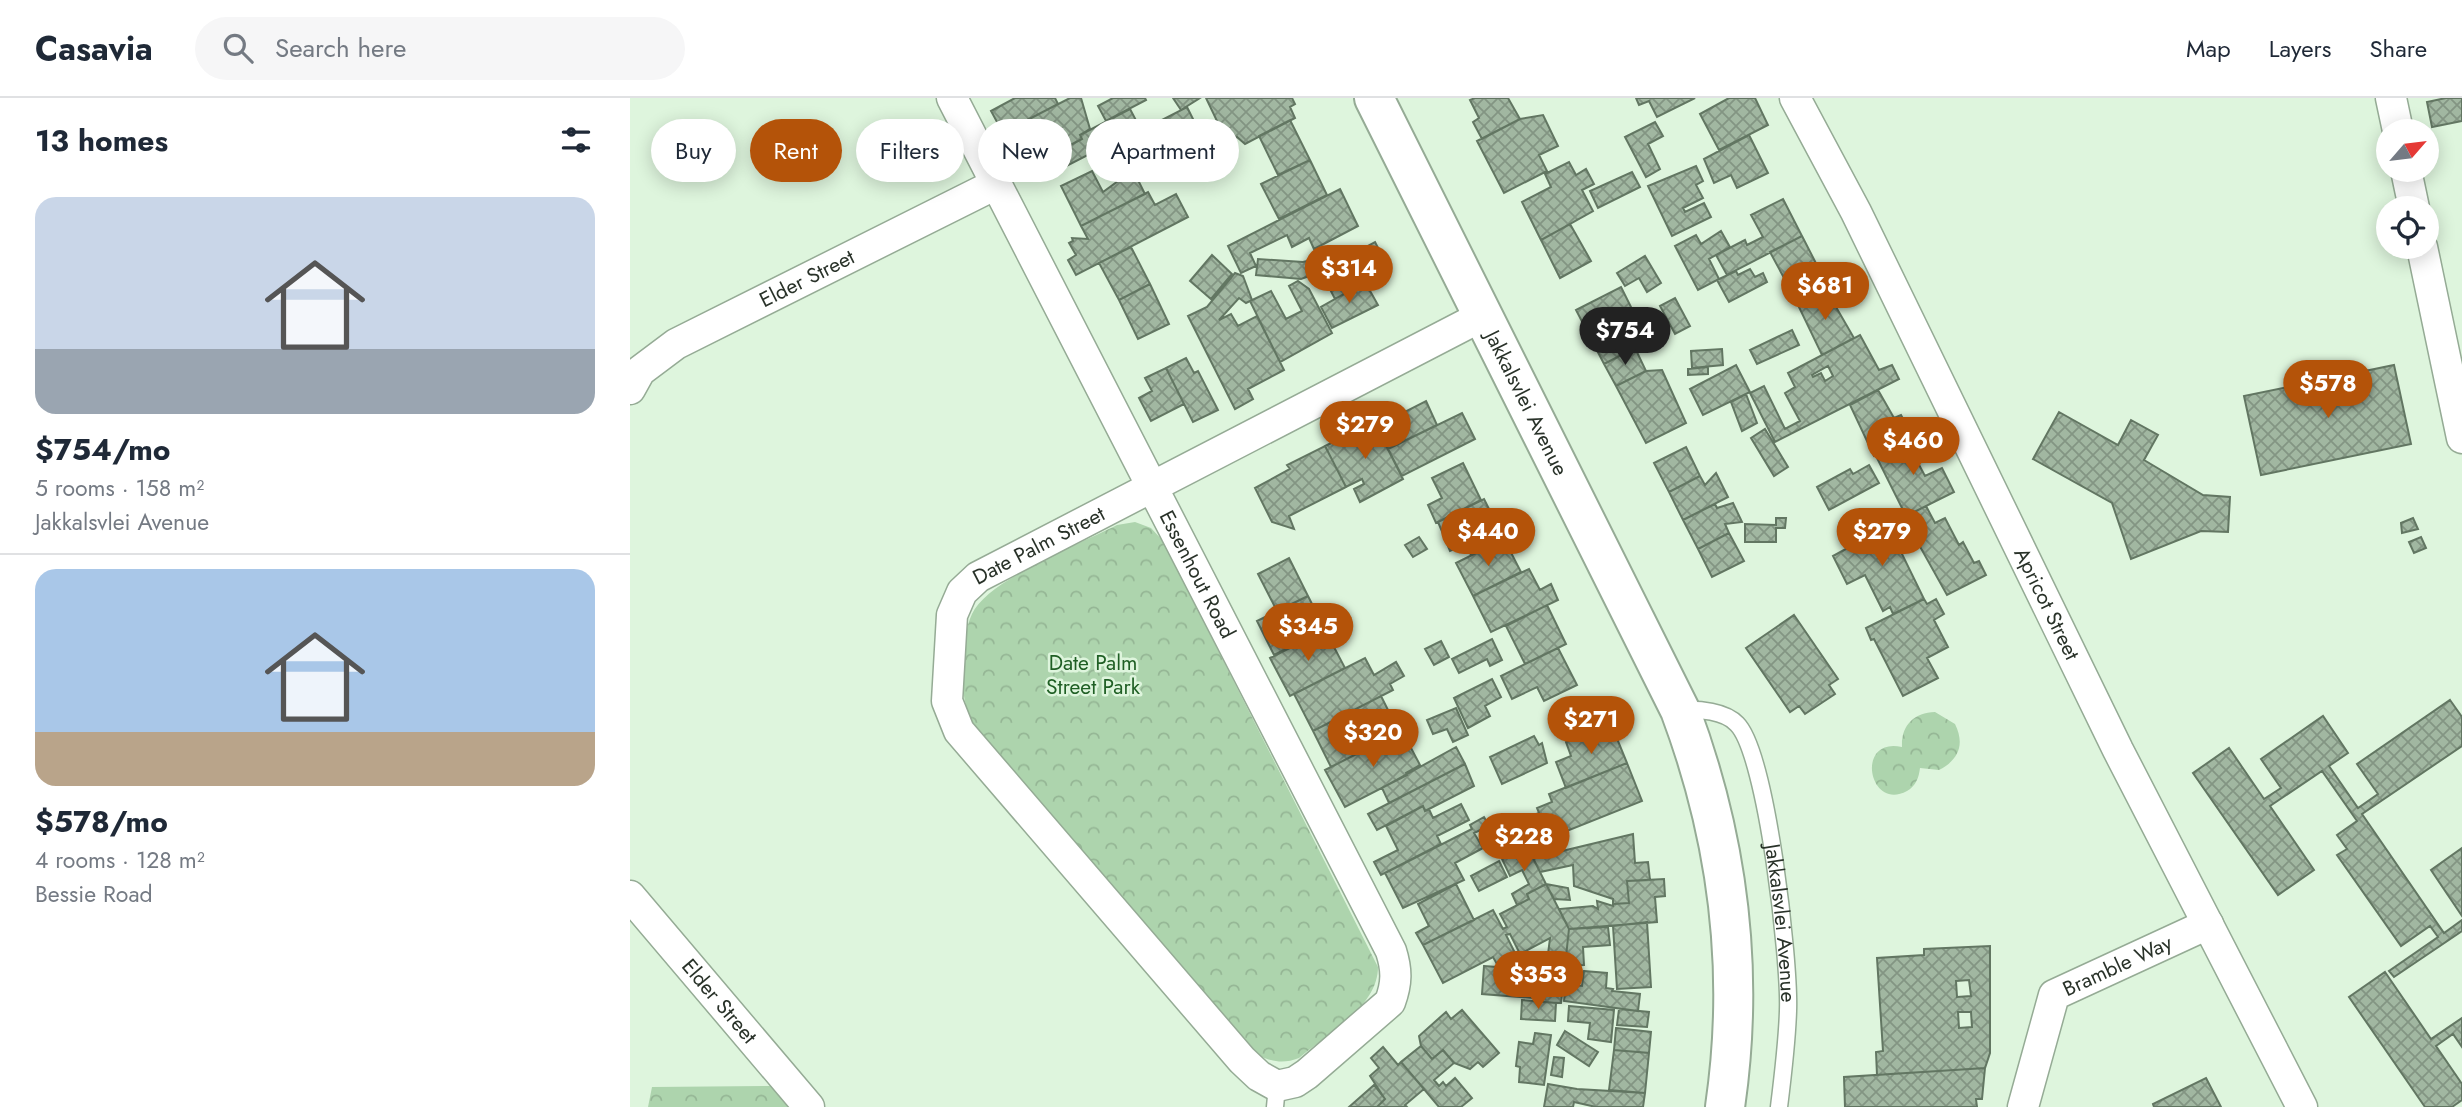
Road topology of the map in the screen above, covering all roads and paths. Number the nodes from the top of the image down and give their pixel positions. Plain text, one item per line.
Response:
1 (952, 98) edge
2 (1374, 98) edge
3 (2391, 98) edge
4 (1803, 101) edge
5 (2395, 119) edge
6 (996, 184) junction
7 (2425, 259) edge
8 (1484, 315) junction
9 (630, 389) edge
10 (2462, 438) edge
11 (1150, 488) junction
12 (1679, 710) junction
13 (630, 896) edge
14 (2208, 924) junction
15 (1276, 1096) edge
16 (809, 1107) edge
17 (1725, 1107) edge
18 (1780, 1107) edge
19 (2023, 1107) edge
20 (2302, 1107) edge

1 - 6 street, Essenhout Road
2 - 8 street, Jakkalsvlei Avenue
3 - 5 street
4 - 14 street, Apricot Street
6 - 9 street, Elder Street
6 - 11 street, Essenhout Road
7 - 10 street
8 - 11 street, Date Palm Street
8 - 12 street, Jakkalsvlei Avenue
11 - 15 street, Essenhout Road
11 - 15 street, Date Palm Street
12 - 17 street, Jakkalsvlei Avenue
12 - 18 lane, Jakkalsvlei Avenue
13 - 16 street, Elder Street
14 - 19 street, Bramble Way
14 - 20 street, Apricot Street

